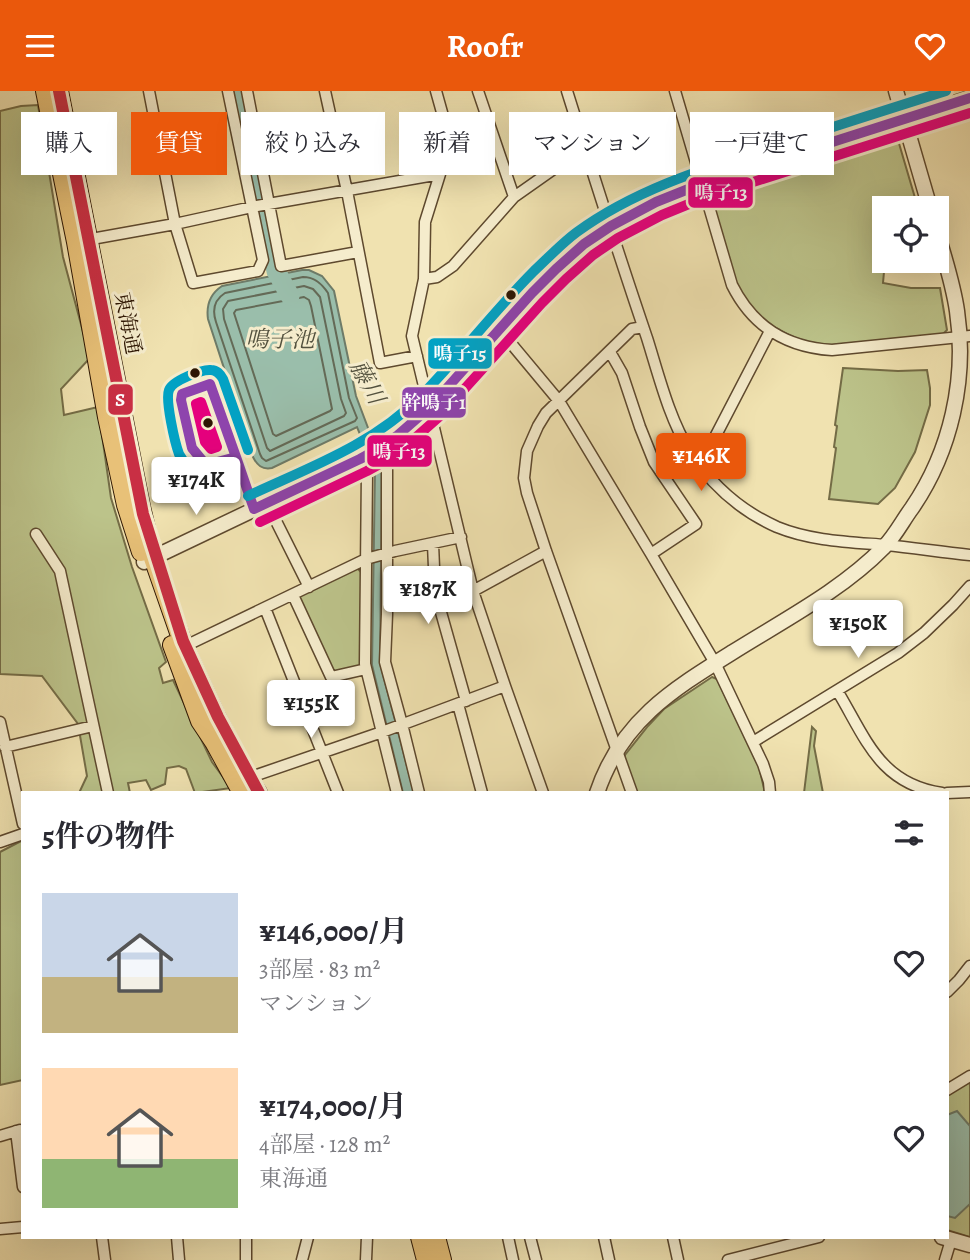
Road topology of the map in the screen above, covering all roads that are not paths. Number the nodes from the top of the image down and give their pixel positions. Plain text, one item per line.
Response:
1 (45, 91) edge
2 (60, 91) edge
3 (149, 91) edge
4 (228, 91) edge
5 (247, 91) edge
6 (325, 91) edge
7 (436, 91) edge
8 (478, 91) edge
9 (568, 91) edge
10 (675, 91) edge
11 (896, 91) edge
12 (970, 98) edge
13 (442, 112) edge
14 (574, 112) edge
15 (904, 119) junction
16 (435, 175) edge
17 (440, 175) edge
18 (545, 175) edge
19 (594, 175) edge
20 (701, 184) junction
21 (347, 191) junction
22 (926, 196) edge
23 (514, 197) junction
24 (261, 205) junction
25 (175, 224) junction
26 (611, 226) junction
27 (82, 241) junction
28 (358, 252) junction
29 (949, 272) edge
30 (424, 279) junction
31 (643, 327) junction
32 (499, 330) junction
33 (770, 331) junction
34 (965, 337) edge
35 (610, 352) junction
36 (417, 356) junction
37 (559, 401) junction
38 (430, 407) junction
39 (383, 447) junction
40 (363, 457) junction
41 (700, 466) junction
42 (267, 503) junction
43 (36, 534) dead end
44 (461, 537) junction
45 (433, 544) junction
46 (886, 545) junction
47 (546, 551) junction
48 (651, 554) junction
49 (385, 555) junction
50 (970, 555) edge
51 (368, 559) junction
52 (149, 560) junction
53 (970, 586) edge
54 (309, 587) junction
55 (473, 591) junction
56 (293, 595) junction
57 (265, 608) junction
58 (179, 649) junction
59 (715, 663) junction
60 (366, 669) junction
61 (505, 686) junction
62 (838, 692) junction
63 (462, 703) junction
64 (0, 722) edge
65 (400, 725) junction
66 (93, 726) junction
67 (384, 731) junction
68 (753, 743) junction
69 (5, 747) junction
70 (617, 749) junction
71 (323, 752) junction
72 (250, 788) edge
73 (108, 791) edge
74 (337, 791) edge
75 (397, 791) edge
76 (418, 791) edge
77 (482, 791) edge
78 (542, 791) edge
79 (598, 791) edge
80 (631, 791) edge
81 (770, 791) edge
82 (932, 791) edge
83 (970, 792) edge
84 (949, 793) edge
85 (21, 815) edge
86 (21, 835) edge
87 (0, 842) edge
88 (970, 966) edge
89 (949, 990) edge
90 (970, 1076) edge
91 (949, 1089) edge
92 (20, 1130) edge
93 (0, 1136) edge
94 (21, 1149) edge
95 (21, 1227) edge
96 (0, 1229) edge
97 (102, 1239) edge
98 (177, 1239) edge
99 (246, 1239) edge
100 (307, 1239) edge
101 (367, 1239) edge
102 (424, 1239) edge
103 (425, 1239) edge
104 (508, 1239) edge
105 (531, 1239) edge
106 (604, 1239) edge
107 (673, 1239) edge
108 (813, 1239) edge
109 (947, 1239) edge
110 (970, 1245) edge
111 (756, 1257) edge
112 (105, 1260) edge
113 (179, 1260) edge
114 (246, 1260) edge
115 (302, 1260) edge
116 (366, 1260) edge
117 (426, 1260) edge
118 (442, 1260) edge
119 (513, 1260) edge
120 (536, 1260) edge
121 (609, 1260) edge
122 (678, 1260) edge
123 (728, 1260) edge
124 (945, 1260) edge

1 - 27 main road, 東海通
2 - 27 main road, 東海通
3 - 25 street
4 - 24 street
5 - 24 street
6 - 21 street
7 - 13 street
8 - 23 street
9 - 14 street
10 - 20 street
11 - 15 street
12 - 15 street
15 - 20 street
15 - 22 street
16 - 21 street
17 - 30 street
18 - 23 street
19 - 26 street
20 - 26 street
20 - 33 street
21 - 24 street
21 - 28 street
23 - 30 street
24 - 25 street
24 - 25 street
24 - 28 street
25 - 27 street
26 - 31 street
26 - 32 street
27 - 52 main road, 東海通
28 - 36 street
29 - 34 street
30 - 36 street
31 - 35 street
31 - 41 street
32 - 37 street
32 - 38 street
33 - 34 street
33 - 41 street
34 - 46 street
35 - 37 street
35 - 48 street
36 - 38 street
37 - 47 street
37 - 48 street
38 - 39 street
38 - 44 street
39 - 40 street
39 - 49 street
40 - 42 street
40 - 51 street
41 - 46 street
42 - 52 street
42 - 54 street
43 - 66 street
44 - 45 street
44 - 55 street
45 - 49 street
45 - 63 street
46 - 50 street
46 - 59 street
47 - 55 street
47 - 70 street
48 - 59 street
49 - 51 street
49 - 65 street
51 - 54 street
51 - 60 street
52 - 58 main road, 東海通
53 - 62 street
54 - 56 street
55 - 61 street
56 - 57 street
56 - 60 street
57 - 58 street
57 - 71 street
58 - 72 main road, 東海通
59 - 68 street
59 - 70 street
60 - 67 street
61 - 63 street
61 - 78 street
62 - 68 street
62 - 82 street
63 - 65 street
63 - 77 street
64 - 69 street
65 - 67 street
65 - 76 street
66 - 69 street
66 - 73 street
67 - 71 street
67 - 75 street
68 - 81 street
69 - 85 street
70 - 79 street
70 - 80 street
71 - 72 street
71 - 74 street
83 - 84 street
86 - 87 street
88 - 89 street
90 - 91 street
92 - 93 street
92 - 94 street
95 - 96 street
97 - 112 street
98 - 113 street
99 - 114 street
100 - 115 street
101 - 116 street
102 - 117 main road
103 - 118 main road
104 - 119 street
105 - 120 street
106 - 121 street
107 - 122 street
108 - 111 street
109 - 110 street
109 - 124 street
111 - 123 street

